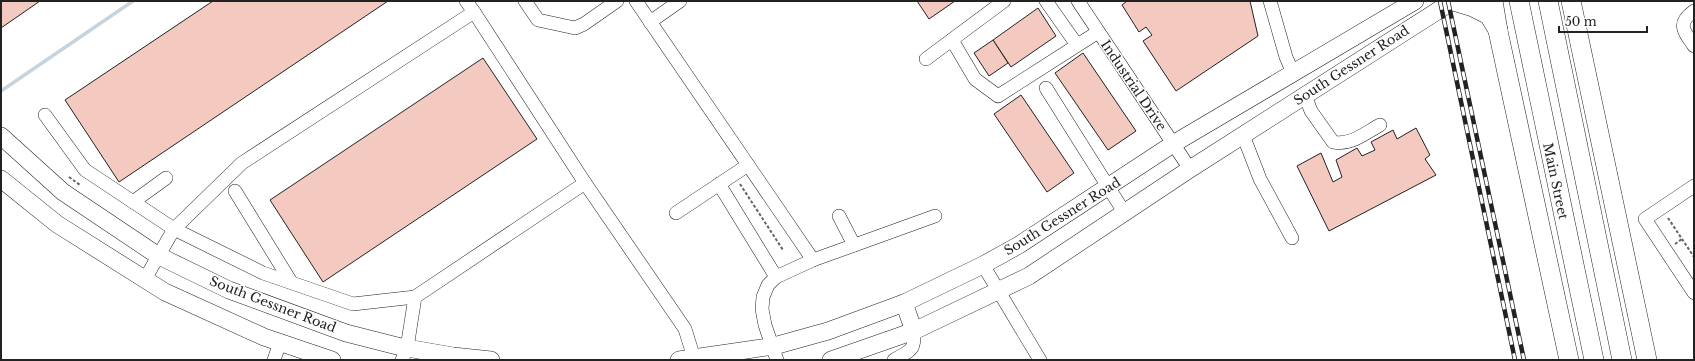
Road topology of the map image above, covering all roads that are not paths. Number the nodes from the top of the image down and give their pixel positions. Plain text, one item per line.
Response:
1 (466, 1) edge
2 (526, 1) edge
3 (618, 1) edge
4 (636, 1) edge
5 (680, 1) edge
6 (1004, 1) edge
7 (1046, 1) edge
8 (1078, 1) edge
9 (1270, 1) edge
10 (1415, 1) edge
11 (1453, 1) edge
12 (1493, 1) edge
13 (1519, 1) edge
14 (1548, 1) edge
15 (1571, 1) edge
16 (1694, 11) edge
17 (474, 12) junction
18 (650, 22) junction
19 (1498, 31) junction
20 (1098, 32) junction
21 (952, 40) junction
22 (1077, 45) junction
23 (1694, 46) edge
24 (926, 59) dead end
25 (1293, 73) junction
26 (1046, 88) dead end
27 (1305, 95) junction
28 (1230, 110) junction
29 (45, 115) dead end
30 (1380, 125) dead end
31 (1243, 135) junction
32 (1, 136) edge
33 (1173, 144) junction
34 (748, 165) junction
35 (1190, 169) junction
36 (166, 178) dead end
37 (1, 179) edge
38 (585, 183) junction
39 (719, 184) junction
40 (1694, 186) edge
41 (1109, 187) junction
42 (235, 191) dead end
43 (133, 202) junction
44 (1124, 212) junction
45 (676, 213) dead end
46 (839, 216) dead end
47 (935, 216) dead end
48 (174, 229) junction
49 (1292, 238) dead end
50 (854, 245) junction
51 (159, 256) junction
52 (813, 260) junction
53 (983, 265) junction
54 (776, 277) junction
55 (145, 279) junction
56 (291, 282) junction
57 (998, 291) junction
58 (1694, 293) edge
59 (415, 297) junction
60 (904, 303) junction
61 (914, 331) junction
62 (280, 342) junction
63 (776, 353) edge
64 (404, 354) edge
65 (849, 357) edge
66 (686, 359) edge
67 (274, 360) edge
68 (332, 360) edge
69 (491, 360) edge
70 (831, 360) edge
71 (894, 360) edge
72 (1040, 360) edge
73 (1569, 360) edge
74 (1594, 360) edge
75 (1622, 360) edge
76 (1647, 360) edge

1 - 17 street
2 - 3 street
4 - 18 street
5 - 18 street
6 - 21 street
7 - 22 street
8 - 20 street, Industrial Drive
9 - 25 street
10 - 25 main road, South Gessner Road
11 - 19 highway
11 - 27 main road, South Gessner Road
12 - 19 highway
13 - 74 highway, Main Street
14 - 75 highway
15 - 76 highway
16 - 23 street
17 - 38 street
17 - 48 street
18 - 34 street
19 - 73 highway
20 - 22 street
20 - 33 street, Industrial Drive
21 - 22 street
21 - 24 street
25 - 27 main road
25 - 28 main road, South Gessner Road
26 - 41 street
27 - 30 street
27 - 31 main road, South Gessner Road
28 - 31 main road
28 - 33 main road, South Gessner Road
29 - 43 street
31 - 35 main road, South Gessner Road
31 - 49 street
32 - 51 main road, South Gessner Road
33 - 35 street, Industrial Drive
33 - 41 main road, South Gessner Road
34 - 39 street
34 - 52 street
35 - 44 main road, South Gessner Road
36 - 43 street
37 - 55 main road
38 - 59 street
38 - 66 street
39 - 45 street
39 - 54 street
40 - 58 street
41 - 44 street
41 - 53 main road, South Gessner Road
42 - 56 street
43 - 48 street
44 - 57 main road, South Gessner Road
46 - 50 street
47 - 50 street
48 - 51 street
48 - 56 street
50 - 52 street
51 - 55 street
51 - 64 main road, South Gessner Road
52 - 54 street
53 - 57 street
53 - 60 main road, South Gessner Road
54 - 63 street
55 - 62 main road
56 - 59 street
57 - 61 main road, South Gessner Road
57 - 72 street
59 - 64 street
60 - 61 main road
60 - 63 main road, South Gessner Road
61 - 65 main road, South Gessner Road
61 - 71 street
62 - 67 street
62 - 68 main road
63 - 66 main road, South Gessner Road
64 - 69 main road, South Gessner Road
65 - 70 main road, South Gessner Road

